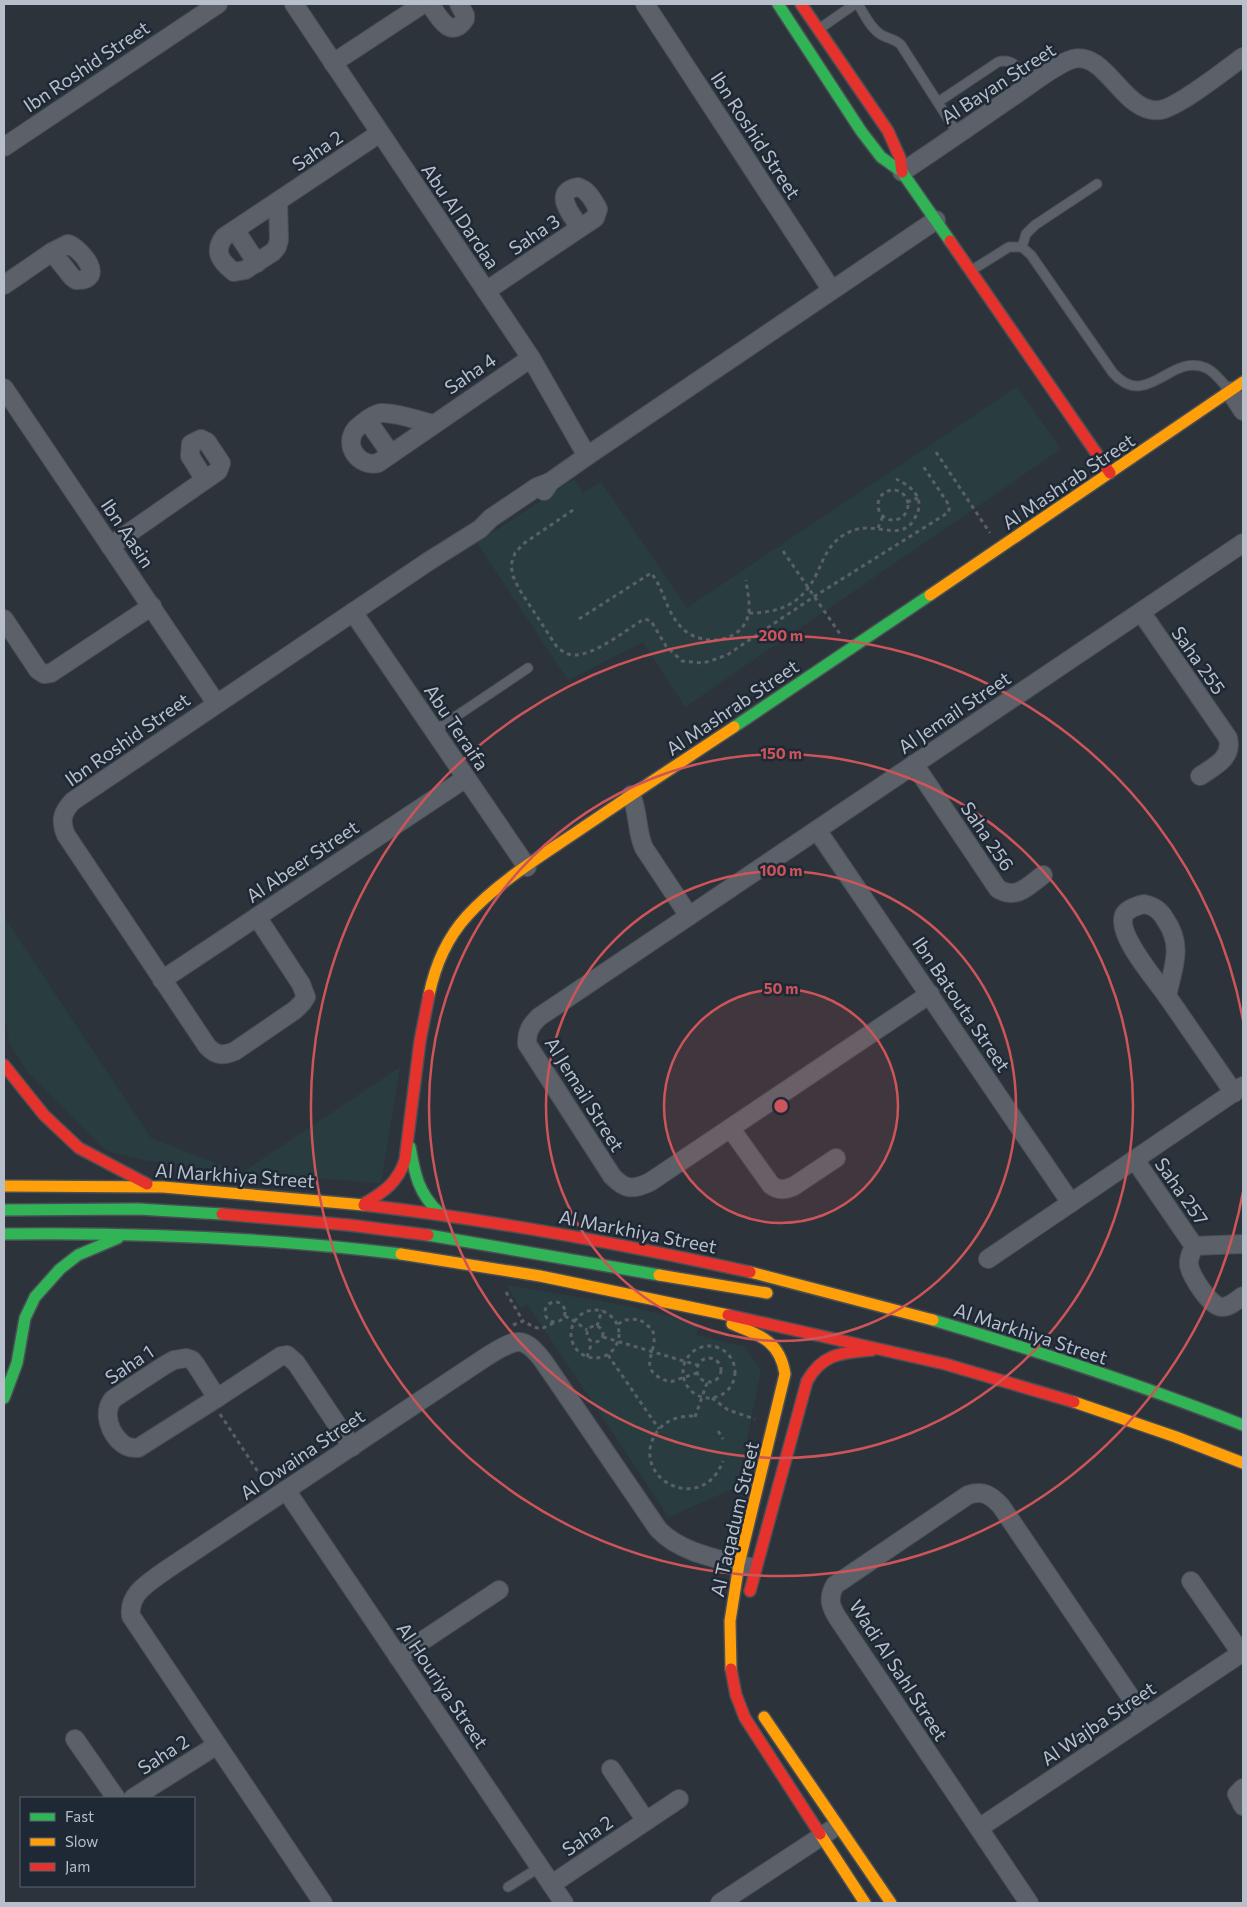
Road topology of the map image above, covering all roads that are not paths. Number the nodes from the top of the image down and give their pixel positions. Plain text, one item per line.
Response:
1 (218, 4) edge
2 (294, 4) edge
3 (423, 4) edge
4 (430, 4) edge
5 (459, 4) edge
6 (646, 4) edge
7 (778, 4) edge
8 (801, 4) edge
9 (856, 4) edge
10 (818, 29) junction
11 (1243, 57) edge
12 (334, 63) junction
13 (1030, 85) junction
14 (938, 102) junction
15 (380, 133) junction
16 (958, 134) junction
17 (4, 147) edge
18 (902, 172) junction
19 (1097, 184) dead end
20 (278, 202) junction
21 (936, 220) junction
22 (580, 228) dead end
23 (235, 230) junction
24 (1022, 247) junction
25 (52, 252) dead end
26 (257, 263) junction
27 (972, 270) junction
28 (4, 285) edge
29 (831, 290) junction
30 (486, 291) junction
31 (531, 358) junction
32 (1237, 387) edge
33 (4, 388) edge
34 (1243, 411) edge
35 (367, 420) junction
36 (434, 424) junction
37 (391, 454) junction
38 (587, 456) junction
39 (1110, 473) junction
40 (205, 480) dead end
41 (1243, 544) edge
42 (110, 546) junction
43 (152, 606) junction
44 (353, 612) junction
45 (1140, 612) junction
46 (4, 619) edge
47 (528, 668) dead end
48 (216, 703) junction
49 (434, 731) junction
50 (914, 764) junction
51 (1200, 776) dead end
52 (466, 778) junction
53 (631, 795) junction
54 (817, 830) junction
55 (527, 867) junction
56 (1043, 875) dead end
57 (689, 916) junction
58 (257, 917) junction
59 (162, 980) junction
60 (930, 994) junction
61 (1167, 996) junction
62 (4, 1065) edge
63 (1238, 1090) edge
64 (731, 1128) junction
65 (409, 1142) junction
66 (836, 1158) dead end
67 (1135, 1160) junction
68 (4, 1186) edge
69 (150, 1186) junction
70 (364, 1203) junction
71 (1071, 1203) junction
72 (4, 1210) edge
73 (439, 1213) junction
74 (4, 1234) edge
75 (128, 1234) junction
76 (1243, 1244) edge
77 (1194, 1246) junction
78 (988, 1259) dead end
79 (831, 1291) junction
80 (779, 1294) dead end
81 (795, 1296) dead end
82 (1243, 1296) edge
83 (698, 1309) junction
84 (880, 1349) junction
85 (4, 1398) edge
86 (215, 1400) junction
87 (1243, 1425) edge
88 (352, 1446) junction
89 (1243, 1463) edge
90 (280, 1494) junction
91 (747, 1566) junction
92 (1191, 1581) dead end
93 (498, 1590) dead end
94 (748, 1602) dead end
95 (1242, 1652) edge
96 (398, 1657) junction
97 (757, 1704) dead end
98 (1144, 1717) junction
99 (75, 1739) dead end
100 (217, 1745) junction
101 (610, 1769) dead end
102 (1243, 1788) edge
103 (115, 1797) edge
104 (135, 1797) edge
105 (679, 1799) dead end
106 (1243, 1806) edge
107 (646, 1821) junction
108 (837, 1825) junction
109 (979, 1828) junction
110 (821, 1836) junction
111 (540, 1867) junction
112 (552, 1884) junction
113 (508, 1887) dead end
114 (725, 1902) edge
115 (323, 1903) edge
116 (564, 1903) edge
117 (865, 1903) edge
118 (891, 1903) edge
119 (1029, 1903) edge

1 - 17 street, Ibn Roshid Street
2 - 12 street, Abu Al Dardaa
3 - 12 street
4 - 5 street
6 - 29 street, Ibn Roshid Street
7 - 18 main road
8 - 10 main road
9 - 10 lane
9 - 14 lane
10 - 18 main road
11 - 13 street, Al Bayan Street
12 - 15 street, Abu Al Dardaa
13 - 14 lane
13 - 16 street, Al Bayan Street
14 - 16 lane
15 - 20 street, Saha 2
15 - 30 street, Abu Al Dardaa
16 - 18 street, Al Bayan Street
18 - 21 main road
19 - 24 lane
20 - 23 street, Saha 2
20 - 26 street, Saha 2
21 - 27 main road
21 - 29 street, Ibn Roshid Street
22 - 30 street, Saha 3
23 - 26 street
23 - 26 street, Saha 2
24 - 27 lane
24 - 32 lane
25 - 28 street
27 - 39 main road
29 - 38 street, Ibn Roshid Street
30 - 31 street, Abu Al Dardaa
31 - 36 street, Saha 4
31 - 38 street, Abu Al Dardaa
32 - 34 street
32 - 39 main road, Al Mashrab Street
33 - 42 street, Ibn Aasin
35 - 36 street
35 - 37 street
35 - 37 street, Saha 4
36 - 37 street, Saha 4
38 - 44 street, Ibn Roshid Street
39 - 53 main road, Al Mashrab Street
40 - 42 street
41 - 45 street, Al Jemail Street
42 - 43 street, Ibn Aasin
43 - 46 street
43 - 48 street, Ibn Aasin
44 - 48 street, Ibn Roshid Street
44 - 49 street, Abu Teraifa
45 - 50 street, Al Jemail Street
45 - 51 street, Saha 255
47 - 49 lane
48 - 59 street, Ibn Roshid Street
49 - 52 street, Abu Teraifa
50 - 54 street, Al Jemail Street
50 - 56 street, Saha 256
52 - 55 street, Abu Teraifa
52 - 58 street, Al Abeer Street
53 - 55 main road, Al Mashrab Street
53 - 57 street
54 - 57 street, Al Jemail Street
54 - 60 street, Ibn Batouta Street
55 - 65 main road, Al Mashrab Street
57 - 64 street, Al Jemail Street
58 - 59 street, Al Abeer Street
58 - 59 street, Ibn Roshid Street
60 - 64 street, Al Jemail Street
60 - 71 street, Ibn Batouta Street
61 - 61 street
61 - 63 street
62 - 69 main road
63 - 67 street
64 - 66 street
65 - 70 main road, Al Mashrab Street
65 - 73 main road, Al Mashrab Street
67 - 71 street
67 - 77 street, Saha 257
68 - 69 main road, Al Markhiya Street
69 - 70 main road, Al Markhiya Street
70 - 73 main road, Al Markhiya Street
71 - 78 street
72 - 80 main road
73 - 79 main road, Al Markhiya Street
74 - 75 main road
75 - 83 main road
75 - 85 main road
76 - 77 street, Saha 257
77 - 82 street, Saha 257
79 - 81 main road
79 - 87 main road, Al Markhiya Street
83 - 84 main road
83 - 91 main road, Al Taqadum Street
84 - 89 main road
84 - 91 main road, Al Taqadum Street
86 - 86 street, Saha 1
86 - 88 street, Saha 1
88 - 90 street, Al Owaina Street
88 - 91 street, Al Owaina Street
90 - 96 street, Al Houriya Street
90 - 100 street, Al Owaina Street
91 - 94 main road, Al Taqadum Street
91 - 110 main road, Al Taqadum Street
92 - 95 street, Al Wajba Street
93 - 96 street
95 - 98 street, Al Wajba Street
96 - 111 street, Al Houriya Street
97 - 108 main road
98 - 109 street, Al Wajba Street
98 - 109 street, Wadi Al Sahl Street
99 - 103 street
100 - 104 street, Saha 2
100 - 115 street, Al Owaina Street
101 - 107 street
102 - 106 street
105 - 107 street, Saha 2
107 - 112 street, Saha 2
108 - 110 street
108 - 118 main road
109 - 119 street, Wadi Al Sahl Street
110 - 114 street
110 - 117 main road, Al Taqadum Street
111 - 112 street, Al Houriya Street
111 - 113 lane
112 - 116 street, Al Houriya Street

